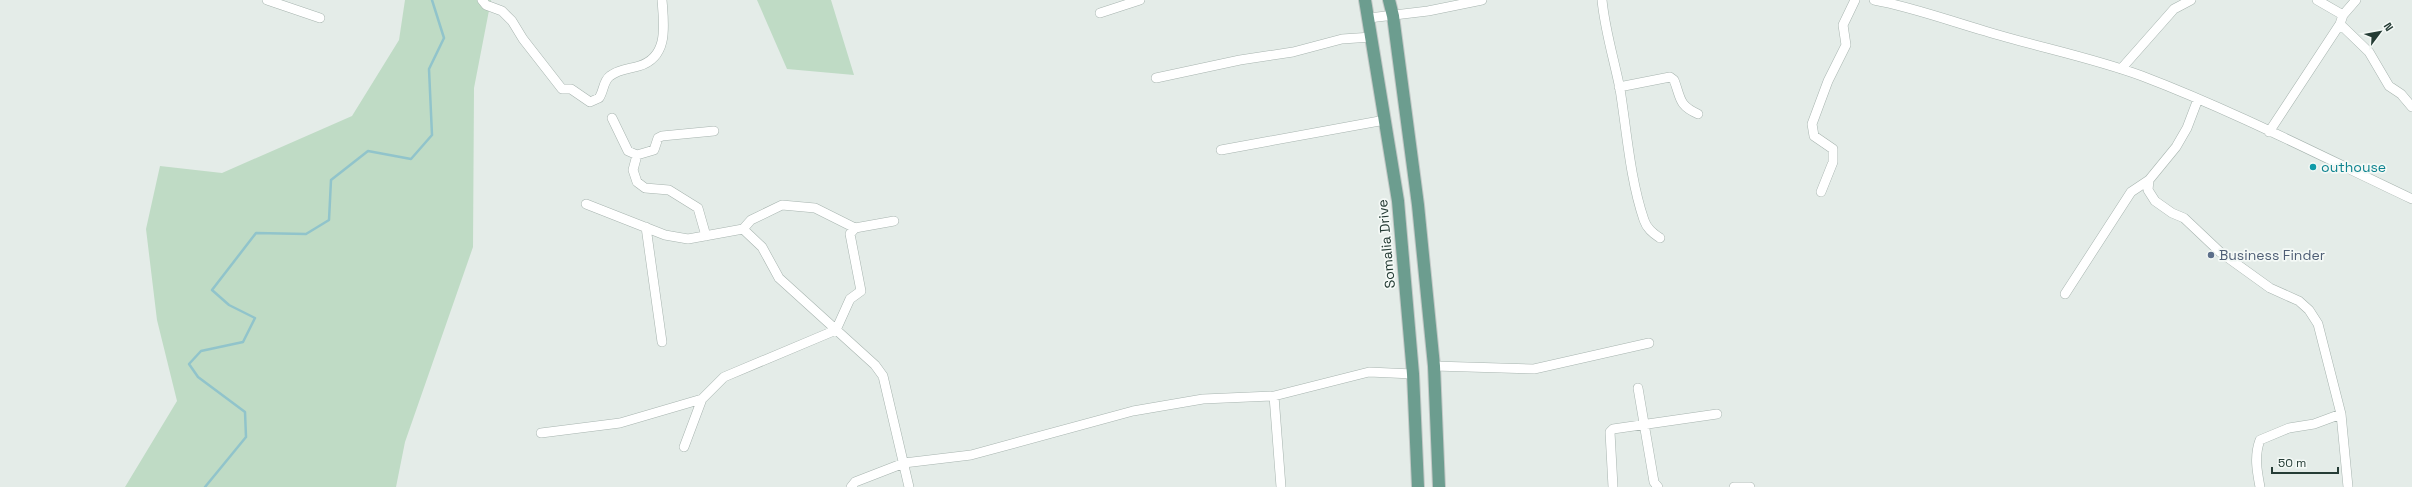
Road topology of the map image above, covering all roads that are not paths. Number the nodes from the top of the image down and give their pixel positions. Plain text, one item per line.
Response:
1 (268, 0) edge
2 (482, 0) edge
3 (662, 0) edge
4 (1140, 0) edge
5 (1365, 0) edge
6 (1389, 0) edge
7 (1482, 0) edge
8 (1602, 0) edge
9 (1855, 0) edge
10 (1874, 0) edge
11 (2191, 0) edge
12 (2317, 0) edge
13 (2356, 0) edge
14 (1908, 3) edge
15 (1100, 13) dead end
16 (1393, 16) junction
17 (320, 18) dead end
18 (1369, 18) junction
19 (2341, 20) junction
20 (1372, 37) junction
21 (2121, 69) junction
22 (1156, 78) dead end
23 (1619, 87) junction
24 (2198, 99) junction
25 (2412, 107) edge
26 (1698, 114) dead end
27 (612, 118) dead end
28 (1386, 120) junction
29 (714, 131) dead end
30 (2269, 132) junction
31 (1221, 150) dead end
32 (637, 155) junction
33 (2149, 180) junction
34 (1821, 192) dead end
35 (2412, 199) edge
36 (586, 204) dead end
37 (894, 221) dead end
38 (646, 227) junction
39 (855, 228) junction
40 (743, 229) junction
41 (706, 236) junction
42 (1660, 238) dead end
43 (2065, 294) dead end
44 (836, 330) junction
45 (662, 342) dead end
46 (1649, 342) dead end
47 (1434, 366) junction
48 (1413, 374) junction
49 (1638, 388) dead end
50 (1274, 396) junction
51 (702, 399) junction
52 (1718, 414) dead end
53 (2341, 414) junction
54 (1644, 424) junction
55 (541, 433) dead end
56 (684, 447) dead end
57 (904, 462) junction
58 (850, 487) edge
59 (909, 487) edge
60 (1281, 487) edge
61 (1418, 487) edge
62 (1439, 487) edge
63 (1612, 487) edge
64 (1658, 487) edge
65 (1734, 487) edge
66 (1750, 487) edge
67 (2260, 487) edge
68 (2348, 487) edge

1 - 17 street
2 - 3 street
4 - 15 street
5 - 18 main road, Somalia Drive
6 - 16 main road
7 - 16 street
8 - 23 street
9 - 34 street
10 - 14 street
11 - 21 street
12 - 19 street
13 - 19 street
14 - 21 street
16 - 18 street
16 - 47 main road
18 - 20 main road, Somalia Drive
19 - 25 street
19 - 30 street
20 - 22 street
20 - 28 main road, Somalia Drive
21 - 24 street
23 - 26 street
23 - 42 street
24 - 30 street
24 - 33 street
27 - 32 street
28 - 31 street
28 - 48 main road, Somalia Drive
29 - 32 street
30 - 35 street
32 - 41 street
33 - 43 street
33 - 53 street
36 - 38 street
37 - 39 street
38 - 41 street
38 - 45 street
39 - 40 street
39 - 44 street
40 - 41 street
40 - 44 street
44 - 51 street
44 - 57 street
46 - 47 street
47 - 62 main road
48 - 50 street
48 - 61 main road, Somalia Drive
49 - 54 street
50 - 57 street
50 - 60 street
51 - 55 street
51 - 56 street
52 - 54 street
53 - 67 street
53 - 68 street
54 - 63 street
54 - 64 street
57 - 58 street
57 - 59 street
65 - 66 street

